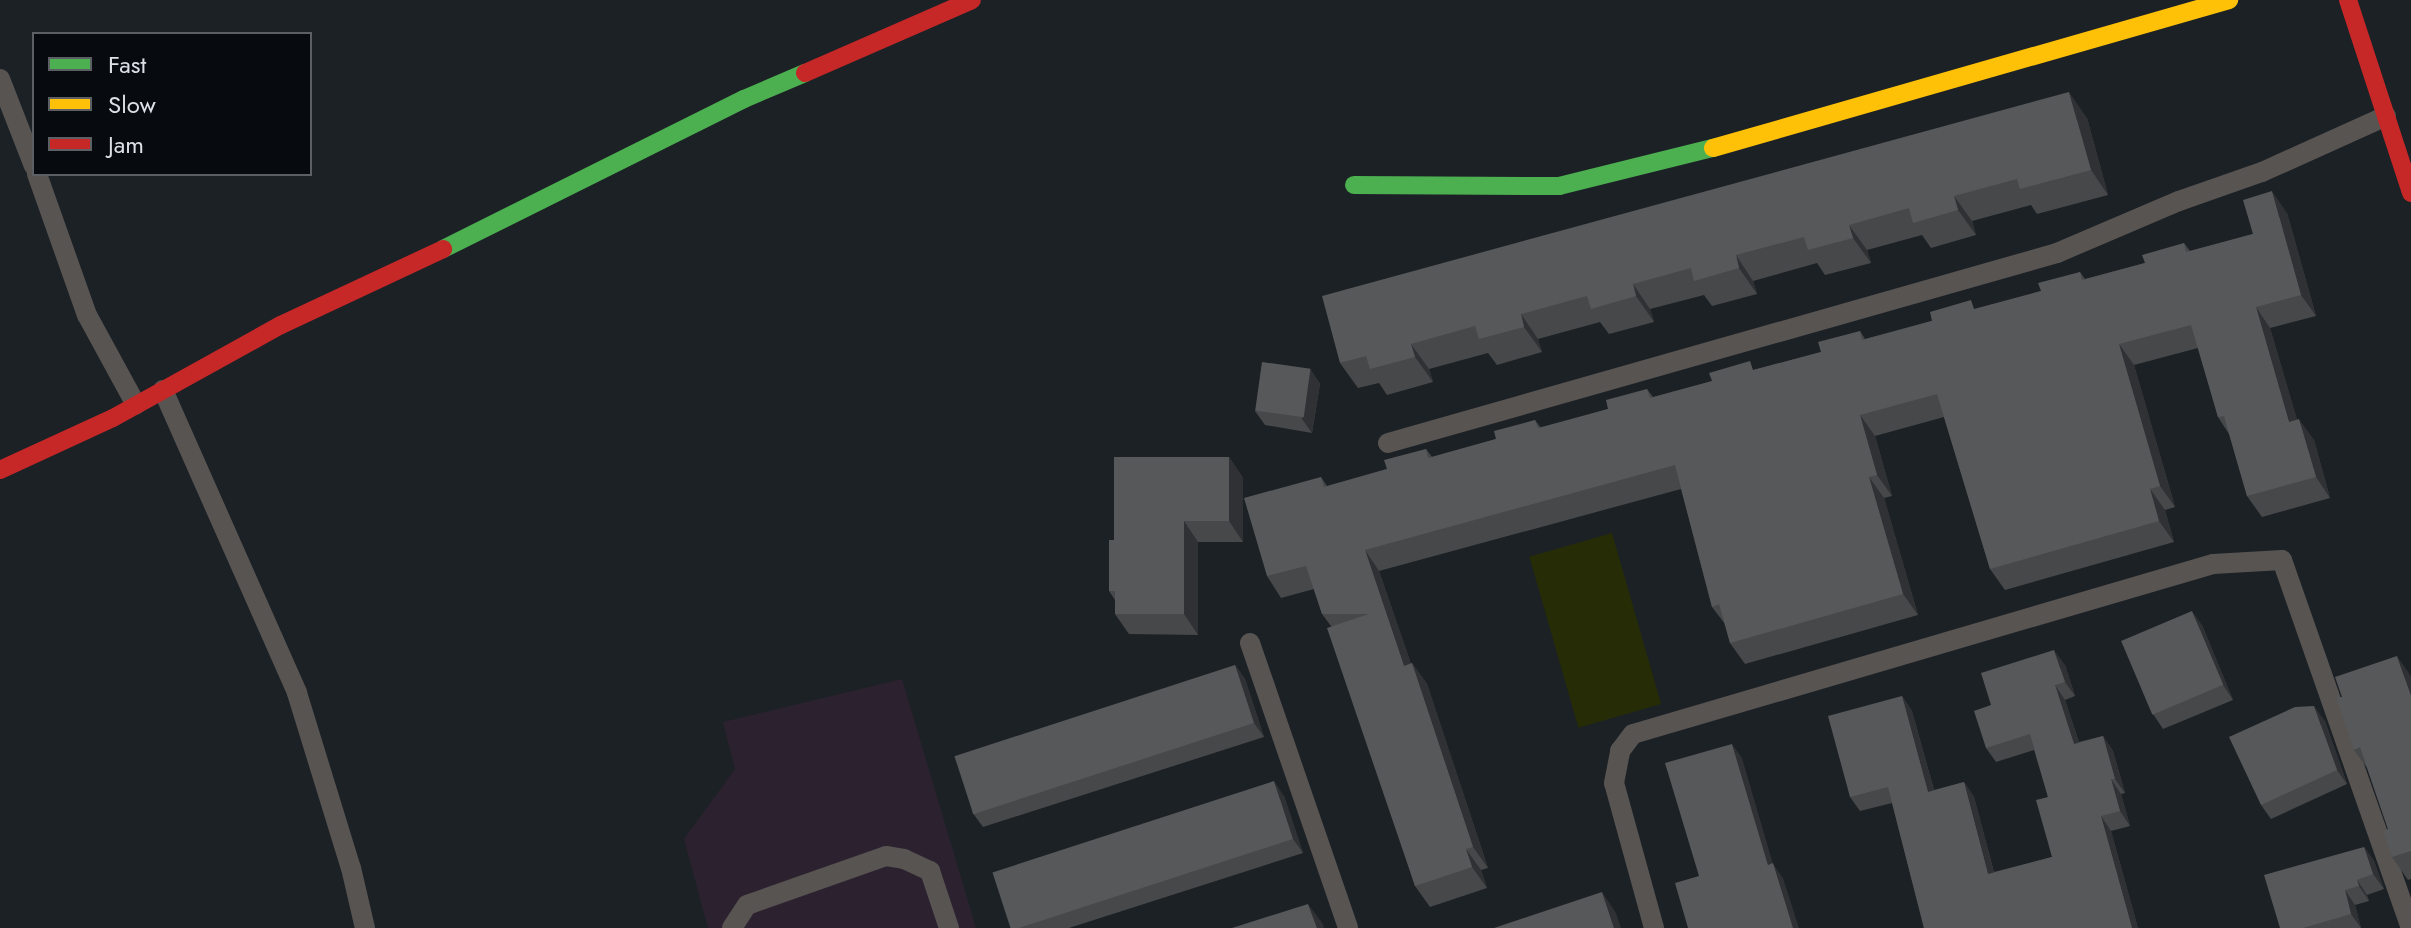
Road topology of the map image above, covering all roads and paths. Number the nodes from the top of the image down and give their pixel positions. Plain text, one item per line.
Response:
1 (972, 0) edge
2 (2229, 0) edge
3 (2348, 0) edge
4 (0, 79) edge
5 (2386, 116) junction
6 (32, 161) edge
7 (38, 176) edge
8 (1354, 185) dead end
9 (2411, 193) edge
10 (163, 390) junction
11 (136, 405) junction
12 (1388, 443) dead end
13 (0, 470) edge
14 (1250, 643) dead end
15 (365, 928) edge
16 (732, 928) edge
17 (949, 928) edge
18 (1348, 928) edge
19 (1654, 928) edge
20 (2411, 928) edge

1 - 10 street
2 - 8 street
3 - 5 street
4 - 6 lane
5 - 9 street
5 - 12 lane
7 - 11 lane
10 - 11 street
10 - 15 lane
11 - 13 street
14 - 18 lane
16 - 17 lane
19 - 20 lane

